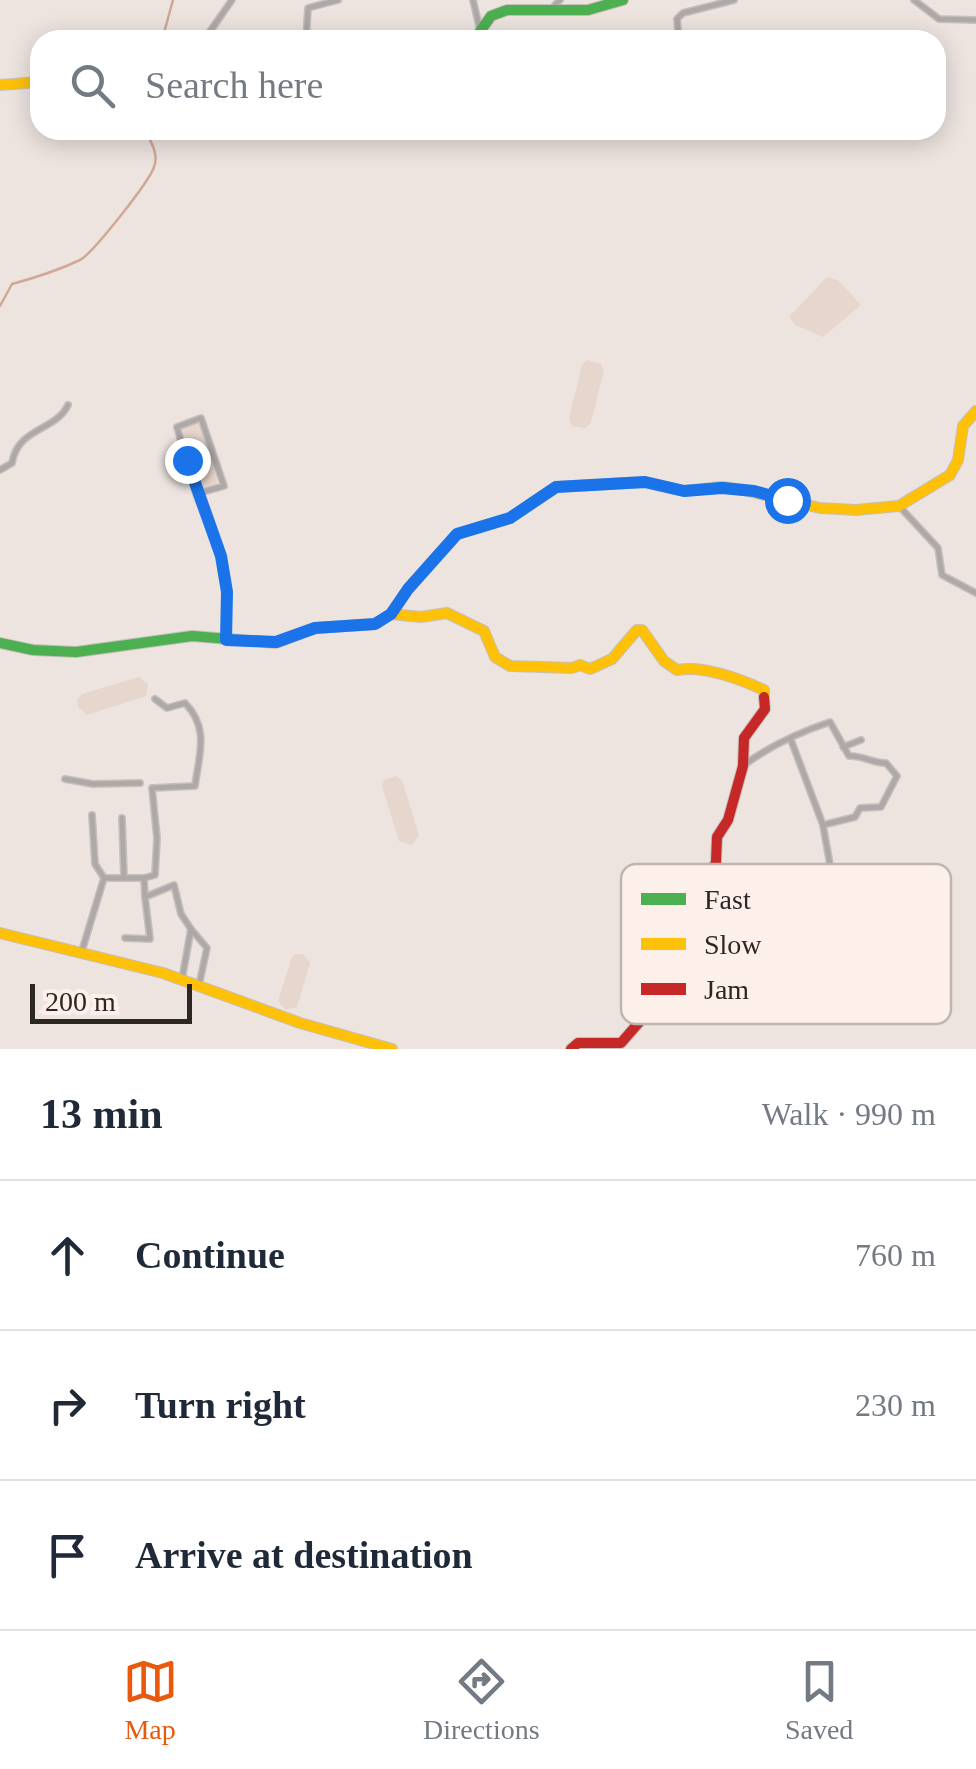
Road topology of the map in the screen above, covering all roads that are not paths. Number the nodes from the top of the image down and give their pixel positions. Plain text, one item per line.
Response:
1 (232, 0) edge
2 (338, 0) edge
3 (474, 0) edge
4 (560, 0) edge
5 (623, 0) edge
6 (734, 0) edge
7 (914, 0) edge
8 (549, 11) junction
9 (976, 20) edge
10 (211, 30) edge
11 (307, 30) edge
12 (477, 30) edge
13 (482, 30) edge
14 (678, 30) edge
15 (30, 83) edge
16 (0, 86) edge
17 (68, 405) dead end
18 (976, 411) edge
19 (0, 470) edge
20 (196, 494) junction
21 (900, 506) junction
22 (976, 592) edge
23 (391, 614) junction
24 (226, 640) junction
25 (0, 643) edge
26 (156, 699) dead end
27 (791, 740) junction
28 (861, 740) dead end
29 (843, 747) junction
30 (743, 766) junction
31 (65, 779) dead end
32 (140, 783) dead end
33 (92, 816) dead end
34 (122, 818) dead end
35 (823, 825) junction
36 (715, 864) edge
37 (830, 864) edge
38 (124, 877) junction
39 (104, 878) junction
40 (144, 878) junction
41 (145, 897) junction
42 (191, 929) junction
43 (0, 933) edge
44 (125, 938) dead end
45 (81, 954) junction
46 (182, 980) junction
47 (199, 985) junction
48 (639, 1024) edge
49 (392, 1049) edge
50 (571, 1049) edge

1 - 10 street
2 - 11 street
3 - 12 street
4 - 8 street
5 - 8 main road
6 - 14 street
7 - 9 street
8 - 13 main road
15 - 16 main road
17 - 19 street
18 - 21 main road
20 - 20 street
20 - 24 street
21 - 22 street
21 - 23 main road
23 - 24 main road
23 - 30 main road
24 - 25 main road
26 - 40 street
27 - 29 street
27 - 30 street
27 - 35 street
28 - 29 street
29 - 35 street
30 - 36 main road
31 - 32 street
33 - 39 street
34 - 38 street
35 - 37 street
38 - 39 street
38 - 40 street
39 - 45 street
40 - 41 street
41 - 42 street
41 - 44 street
42 - 46 street
42 - 47 street
43 - 45 main road
45 - 46 main road
46 - 47 main road
47 - 49 main road
48 - 50 main road

